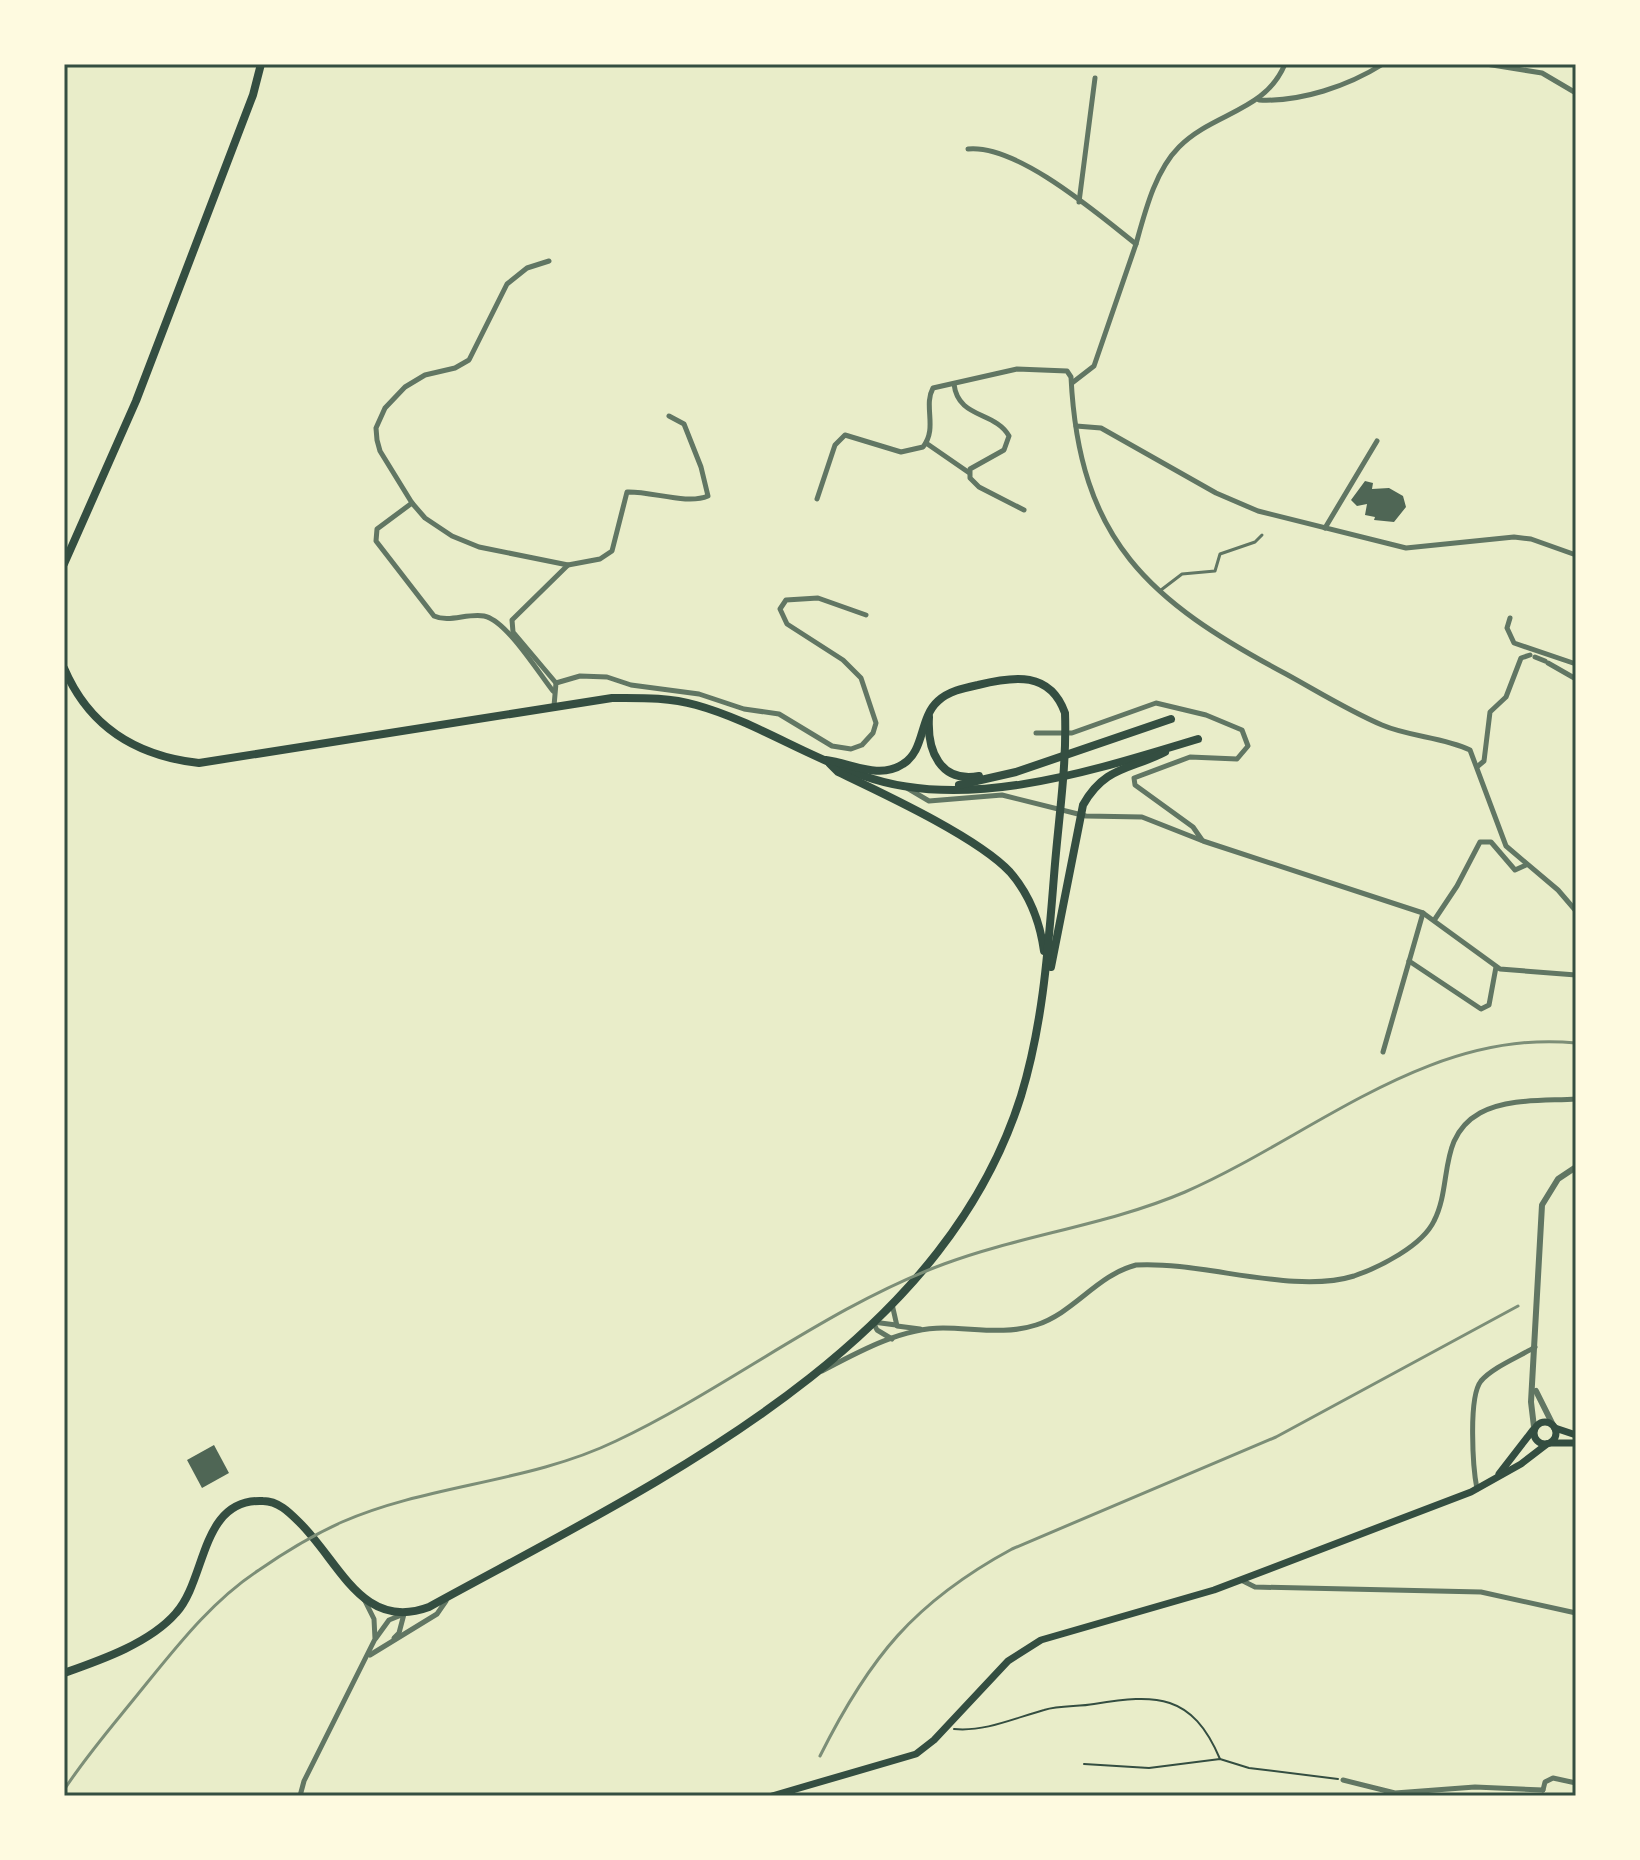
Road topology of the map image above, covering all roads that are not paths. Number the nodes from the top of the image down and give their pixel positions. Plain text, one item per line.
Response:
1 (261, 64) edge
2 (1285, 64) edge
3 (1383, 64) edge
4 (1486, 64) edge
5 (1095, 78) dead end
6 (1576, 93) edge
7 (1258, 100) junction
8 (968, 149) dead end
9 (1079, 202) junction
10 (1136, 244) junction
11 (549, 261) dead end
12 (1072, 383) junction
13 (954, 384) junction
14 (669, 416) dead end
15 (1076, 426) junction
16 (1377, 441) dead end
17 (926, 443) junction
18 (969, 472) junction
19 (817, 499) dead end
20 (412, 503) junction
21 (1024, 510) dead end
22 (1325, 528) junction
23 (1262, 535) dead end
24 (1576, 555) edge
25 (64, 564) edge
26 (568, 565) junction
27 (1158, 593) junction
28 (866, 615) dead end
29 (1510, 618) dead end
30 (1576, 664) edge
31 (64, 668) edge
32 (1576, 679) edge
33 (556, 683) junction
34 (553, 691) junction
35 (554, 707) junction
36 (930, 711) junction
37 (1171, 719) dead end
38 (1036, 733) dead end
39 (1198, 739) dead end
40 (1179, 745) junction
41 (826, 760) junction
42 (1478, 766) junction
43 (1016, 772) junction
44 (904, 786) junction
45 (919, 788) junction
46 (1203, 841) junction
47 (1526, 865) junction
48 (1576, 911) edge
49 (1423, 913) junction
50 (1435, 919) junction
51 (1409, 961) junction
52 (1496, 967) junction
53 (1047, 972) junction
54 (1576, 975) edge
55 (1044, 991) junction
56 (1383, 1052) dead end
57 (1576, 1099) edge
58 (1576, 1167) edge
59 (893, 1302) junction
60 (873, 1322) junction
61 (897, 1326) junction
62 (925, 1330) junction
63 (893, 1339) junction
64 (1536, 1346) junction
65 (816, 1374) junction
66 (1534, 1383) junction
67 (1554, 1426) junction
68 (1534, 1428) junction
69 (1576, 1435) edge
70 (1576, 1443) edge
71 (1548, 1444) junction
72 (1491, 1480) junction
73 (1477, 1489) junction
74 (1241, 1580) junction
75 (449, 1595) junction
76 (363, 1597) junction
77 (1576, 1613) edge
78 (404, 1614) junction
79 (375, 1639) junction
80 (391, 1642) junction
81 (370, 1656) junction
82 (64, 1673) edge
83 (1343, 1780) road end
84 (1576, 1783) edge
85 (1544, 1793) edge
86 (300, 1796) edge
87 (772, 1796) edge

1 - 25 main road
2 - 7 street
3 - 7 street
4 - 6 street
5 - 9 street
7 - 10 street
8 - 9 street
9 - 10 street
10 - 12 street
11 - 20 street
12 - 13 street
12 - 15 street
13 - 17 street
13 - 18 street
14 - 26 street
15 - 22 street
15 - 27 street
16 - 22 street
17 - 18 street
17 - 19 street
18 - 21 street
20 - 26 street
20 - 34 street
22 - 24 street
23 - 27 lane
26 - 33 street
27 - 42 street
28 - 33 street
29 - 30 street
31 - 35 main road
32 - 42 street
33 - 34 street
34 - 35 street
35 - 41 main road
36 - 41 main road
36 - 43 main road
36 - 53 main road
37 - 43 main road
38 - 46 street
39 - 40 main road
40 - 45 main road
40 - 55 main road
41 - 44 main road
41 - 53 main road
42 - 47 street
43 - 45 main road
44 - 45 main road
44 - 46 street
46 - 49 street
47 - 48 street
47 - 50 street
49 - 50 street
49 - 51 street
50 - 52 street
51 - 52 street
51 - 56 street
52 - 54 street
53 - 55 main road
55 - 59 main road
57 - 62 street
58 - 64 street
59 - 60 main road
59 - 61 street
60 - 61 street
60 - 63 street
60 - 65 main road
61 - 62 street
62 - 63 street
63 - 65 street
64 - 66 street
64 - 73 street
65 - 75 main road
66 - 67 street
66 - 68 street
67 - 68 main road
67 - 69 main road
67 - 71 main road
68 - 71 main road
68 - 72 main road
70 - 71 main road
71 - 72 main road
72 - 73 main road
73 - 74 main road
74 - 77 street
74 - 87 main road
75 - 78 main road
75 - 80 street
76 - 78 main road
76 - 79 street
76 - 82 main road
78 - 79 street
78 - 80 street
79 - 81 street
80 - 81 street
81 - 86 street
83 - 85 street
84 - 85 street

